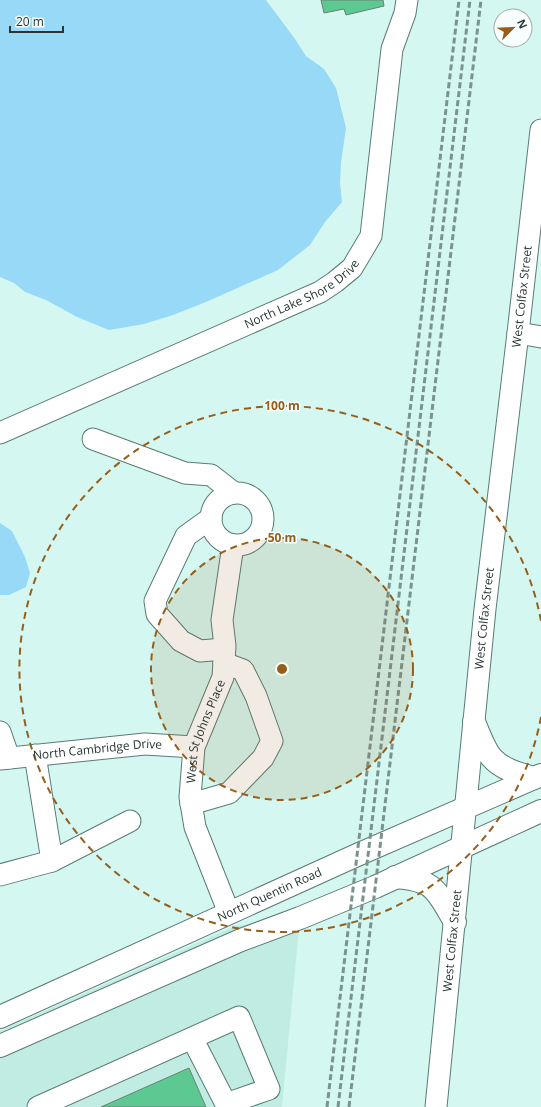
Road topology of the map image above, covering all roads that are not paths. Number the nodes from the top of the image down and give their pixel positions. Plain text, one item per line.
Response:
1 (406, 0) edge
2 (541, 130) edge
3 (518, 333) junction
4 (541, 337) edge
5 (0, 433) edge
6 (93, 439) dead end
7 (234, 493) junction
8 (211, 518) junction
9 (233, 545) junction
10 (224, 656) junction
11 (474, 722) junction
12 (0, 732) edge
13 (194, 747) junction
14 (35, 755) junction
15 (4, 758) edge
16 (537, 776) edge
17 (191, 804) junction
18 (465, 808) junction
19 (541, 811) edge
20 (130, 821) dead end
21 (462, 847) junction
22 (52, 861) junction
23 (0, 875) edge
24 (395, 878) junction
25 (229, 913) junction
26 (455, 922) junction
27 (0, 1017) edge
28 (192, 1038) dead end
29 (0, 1046) edge
30 (38, 1107) edge
31 (436, 1107) edge

1 - 5 street, North Lake Shore Drive
2 - 3 street, West Colfax Street
3 - 4 street
3 - 11 street, West Colfax Street
6 - 7 street
7 - 8 street
7 - 9 street
8 - 9 street
8 - 10 street
9 - 10 street, West St Johns Place
10 - 13 street, West St Johns Place
10 - 17 street
11 - 16 main road
11 - 18 street, West Colfax Street
12 - 15 street
13 - 14 street, North Cambridge Drive
13 - 17 street, West St Johns Place
14 - 15 street, North Cambridge Drive
14 - 22 street
16 - 18 main road, North Quentin Road
17 - 25 street, West St Johns Place
18 - 21 street, West Colfax Street
18 - 25 main road, North Quentin Road
19 - 21 main road
20 - 22 street
21 - 24 main road
21 - 26 street, West Colfax Street
22 - 23 street
24 - 26 main road
24 - 29 main road
25 - 27 main road, North Quentin Road
26 - 31 street, West Colfax Street
28 - 30 street

